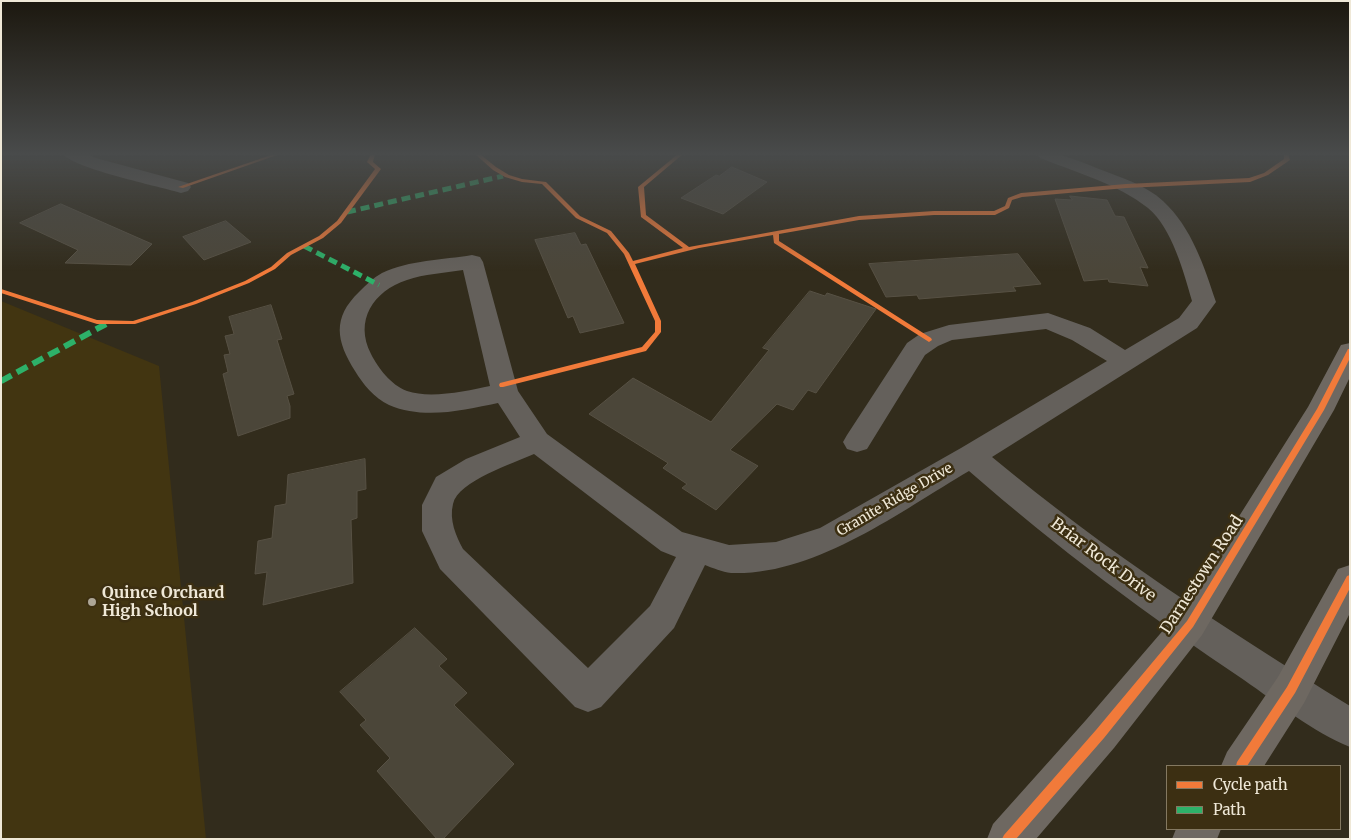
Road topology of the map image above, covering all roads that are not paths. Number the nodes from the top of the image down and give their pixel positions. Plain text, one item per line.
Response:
1 (1137, 193) edge
2 (1350, 350) edge
3 (1125, 361) junction
4 (504, 392) junction
5 (537, 441) junction
6 (856, 442) dead end
7 (971, 456) junction
8 (697, 549) junction
9 (1350, 579) edge
10 (1190, 624) junction
11 (1291, 690) junction
12 (1350, 728) edge
13 (1242, 765) edge
14 (1008, 839) edge

1 - 3 street, Granite Ridge Drive
2 - 10 main road, Darnestown Road
3 - 6 street
3 - 7 street, Granite Ridge Drive
4 - 4 street, Granite Ridge Drive
4 - 5 street, Granite Ridge Drive
5 - 8 street, Granite Ridge Drive
5 - 8 street
7 - 8 street, Granite Ridge Drive
7 - 10 street, Briar Rock Drive
9 - 11 main road
10 - 11 street, Briar Rock Drive
10 - 14 main road, Darnestown Road
11 - 12 street, Briar Rock Drive
11 - 13 main road

